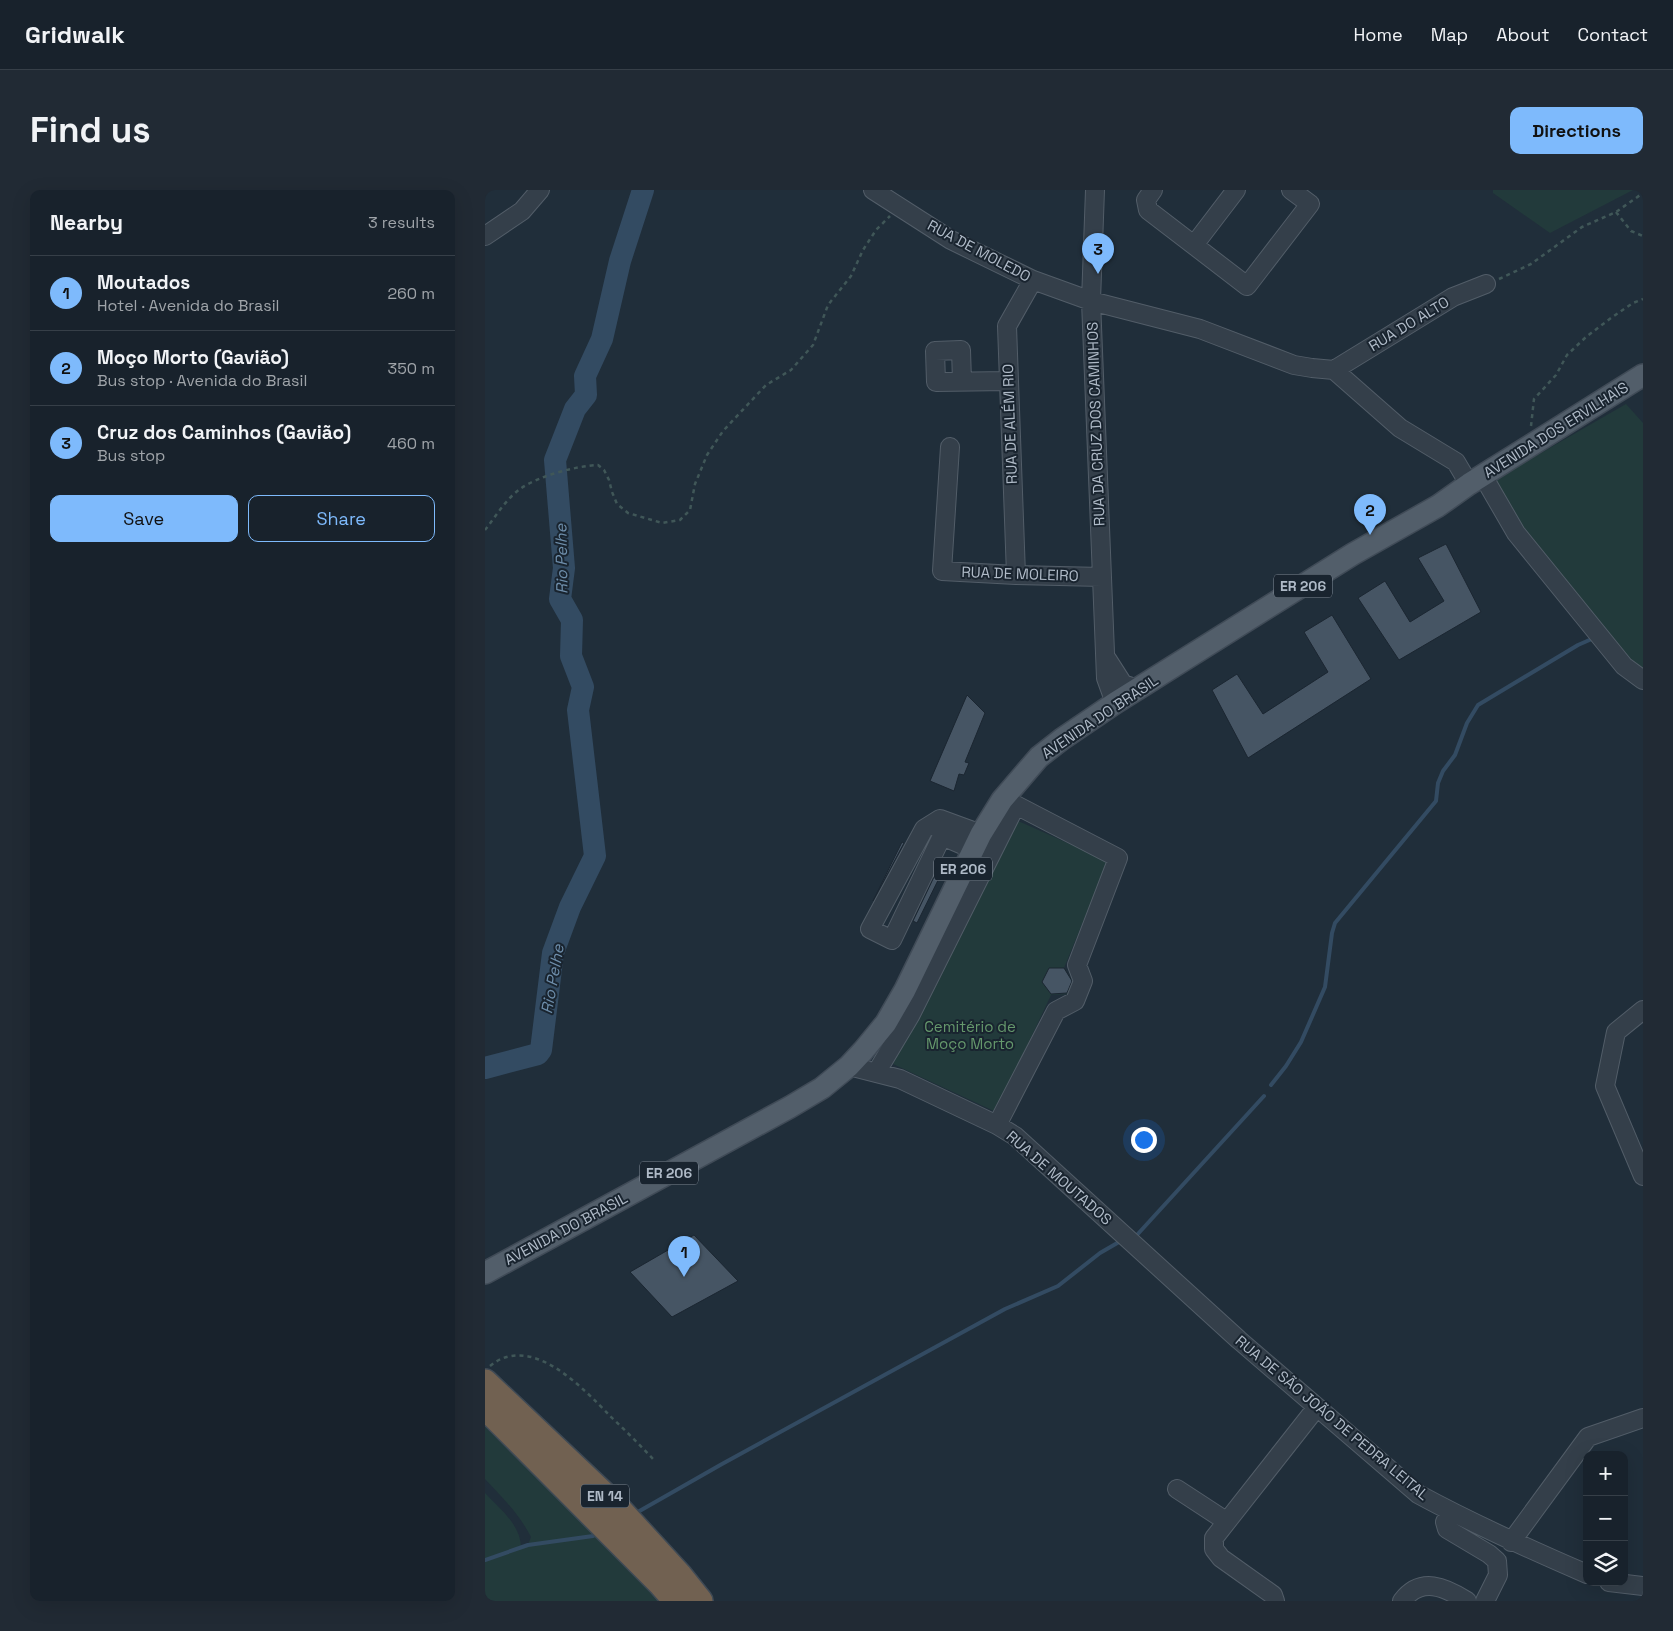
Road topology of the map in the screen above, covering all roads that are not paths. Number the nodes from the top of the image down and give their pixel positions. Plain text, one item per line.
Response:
1 (527, 190) edge
2 (540, 190) edge
3 (873, 190) edge
4 (1095, 190) edge
5 (1153, 190) edge
6 (1236, 190) edge
7 (1291, 190) edge
8 (522, 211) junction
9 (485, 236) edge
10 (1194, 245) junction
11 (1033, 280) junction
12 (1486, 284) road end
13 (1091, 301) junction
14 (1334, 370) junction
15 (1643, 375) edge
16 (1008, 381) junction
17 (962, 382) dead end
18 (950, 447) dead end
19 (1476, 480) junction
20 (1016, 575) junction
21 (1101, 577) junction
22 (1107, 658) junction
23 (1643, 680) edge
24 (1137, 689) junction
25 (1115, 703) junction
26 (1009, 802) junction
27 (977, 841) junction
28 (1643, 1010) edge
29 (849, 1066) junction
30 (876, 1073) junction
31 (997, 1125) junction
32 (1643, 1176) edge
33 (1128, 1239) joint
34 (485, 1273) edge
35 (485, 1382) edge
36 (493, 1407) edge
37 (1317, 1407) junction
38 (1643, 1418) edge
39 (1177, 1489) dead end
40 (1450, 1512) junction
41 (1226, 1521) junction
42 (1511, 1542) junction
43 (1583, 1572) edge
44 (1628, 1584) edge
45 (1643, 1586) edge
46 (676, 1601) edge
47 (699, 1601) edge
48 (1275, 1601) edge
49 (1402, 1601) edge
50 (1467, 1601) edge
51 (1485, 1601) edge

1 - 8 street
2 - 8 street
3 - 11 street, RUA DE MOLEDO
4 - 13 street, RUA DA CRUZ DOS CAMINHOS
5 - 10 street
6 - 10 street
7 - 10 street
8 - 9 street
11 - 13 street, RUA DE MOLEDO
11 - 16 street, RUA DE ALÉM RIO
12 - 14 street, RUA DO ALTO
13 - 14 street, RUA DE MOLEDO
13 - 21 street, RUA DA CRUZ DOS CAMINHOS
14 - 19 street
15 - 19 main road, AVENIDA DOS ERVILHAIS / ER 206
16 - 17 street
16 - 20 street, RUA DE ALÉM RIO
18 - 20 street, RUA DE MOLEIRO
19 - 23 street
19 - 24 main road, AVENIDA DO BRASIL / ER 206
20 - 21 street, RUA DE MOLEIRO
21 - 22 street, RUA DA CRUZ DOS CAMINHOS
22 - 24 street, RUA DA CRUZ DOS CAMINHOS
22 - 25 street, RUA DA CRUZ DOS CAMINHOS
24 - 25 main road, AVENIDA DO BRASIL / ER 206
25 - 26 main road, AVENIDA DO BRASIL / ER 206
26 - 27 main road, AVENIDA DO BRASIL / ER 206
26 - 30 street
26 - 31 street
27 - 27 street
27 - 29 main road, AVENIDA DO BRASIL / ER 206
28 - 32 street
29 - 30 street, RUA DE MOUTADOS
29 - 34 main road, AVENIDA DO BRASIL / ER 206
30 - 31 street, RUA DE MOUTADOS
31 - 33 street, RUA DE MOUTADOS
33 - 37 street, RUA DE SÃO JOÃO DE PEDRA LEITAL
35 - 36 highway, EN 14
36 - 46 highway, EN 14
36 - 47 highway, EN 14
37 - 40 street, RUA DE SÃO JOÃO DE PEDRA LEITAL
37 - 41 street
38 - 42 street
39 - 41 street
40 - 42 street, RUA DE SÃO JOÃO DE PEDRA LEITAL
40 - 51 street
41 - 48 street
42 - 43 street, RUA DE SÃO JOÃO DE PEDRA LEITAL
44 - 45 street
49 - 50 street

